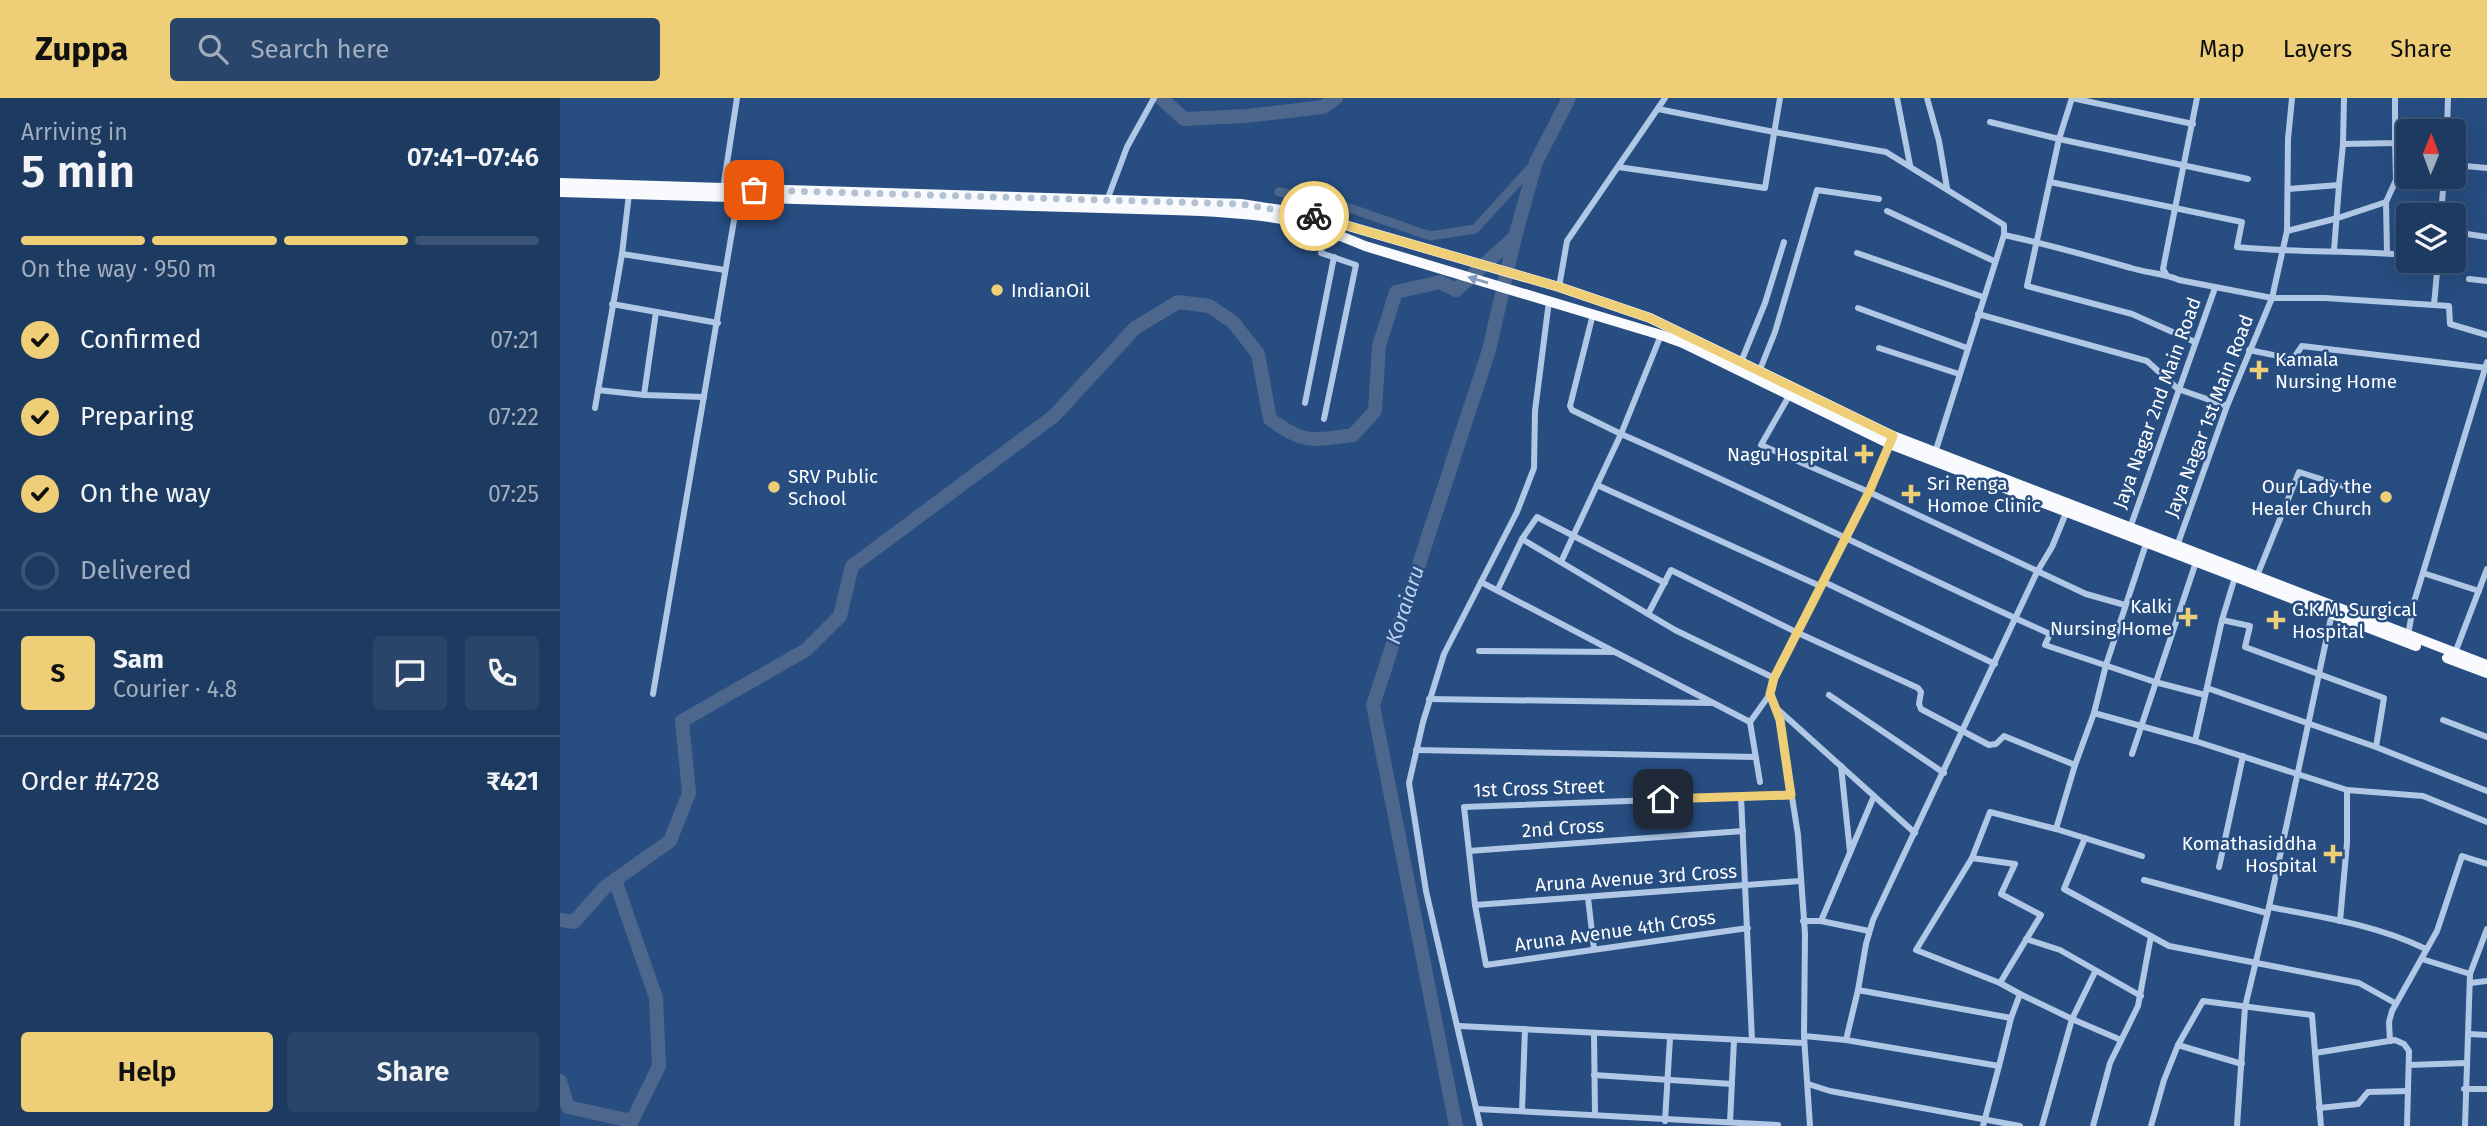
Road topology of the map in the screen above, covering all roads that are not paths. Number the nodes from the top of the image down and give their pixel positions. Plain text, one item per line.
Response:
1 (737, 98) edge
2 (1154, 98) edge
3 (1665, 98) edge
4 (1780, 98) edge
5 (1897, 98) edge
6 (1927, 98) edge
7 (2072, 98) edge
8 (2197, 98) edge
9 (2292, 98) edge
10 (2344, 98) edge
11 (2395, 98) edge
12 (2448, 98) edge
13 (1658, 108) junction
14 (2447, 119) edge
15 (1990, 122) dead end
16 (2193, 124) junction
17 (1774, 132) junction
18 (2059, 139) junction
19 (2395, 143) junction
20 (2343, 144) junction
21 (2185, 164) junction
22 (1910, 165) junction
23 (2466, 166) edge
24 (1618, 167) junction
25 (2487, 168) edge
26 (2248, 179) dead end
27 (560, 183) edge
28 (2050, 183) junction
29 (2339, 185) junction
30 (1947, 188) junction
31 (723, 189) junction
32 (2288, 189) junction
33 (560, 191) edge
34 (629, 194) junction
35 (738, 197) junction
36 (1879, 199) dead end
37 (2386, 202) junction
38 (1105, 204) junction
39 (2176, 208) junction
40 (1888, 211) dead end
41 (2338, 218) junction
42 (1325, 230) junction
43 (2287, 231) junction
44 (2466, 234) edge
45 (2004, 236) junction
46 (2487, 237) edge
47 (1784, 242) dead end
48 (2037, 242) junction
49 (2283, 251) junction
50 (2334, 251) junction
51 (1857, 253) dead end
52 (2387, 253) junction
53 (622, 254) junction
54 (2396, 254) edge
55 (1334, 257) junction
56 (1994, 261) junction
57 (725, 270) junction
58 (2437, 273) edge
59 (2166, 274) junction
60 (2469, 279) dead end
61 (2487, 281) edge
62 (1554, 286) junction
63 (2215, 288) junction
64 (1983, 297) junction
65 (2272, 298) junction
66 (1545, 299) junction
67 (612, 304) junction
68 (2434, 305) junction
69 (1858, 308) dead end
70 (656, 312) junction
71 (1593, 314) junction
72 (1978, 314) junction
73 (718, 323) junction
74 (1661, 335) junction
75 (2487, 335) edge
76 (2195, 342) junction
77 (1879, 348) dead end
78 (1967, 348) junction
79 (2249, 350) junction
80 (1741, 362) junction
81 (2487, 362) edge
82 (2487, 368) edge
83 (1959, 374) junction
84 (1757, 376) junction
85 (2178, 388) junction
86 (598, 390) junction
87 (644, 394) junction
88 (1789, 396) junction
89 (704, 397) junction
90 (1305, 403) dead end
91 (2227, 406) junction
92 (595, 408) dead end
93 (1324, 419) dead end
94 (1621, 434) junction
95 (1892, 440) junction
96 (1935, 453) junction
97 (1597, 485) junction
98 (2355, 490) dead end
99 (1869, 492) junction
100 (2066, 513) junction
101 (2128, 532) junction
102 (1573, 536) junction
103 (1844, 539) junction
104 (1521, 540) junction
105 (2146, 544) junction
106 (2177, 546) junction
107 (1561, 562) junction
108 (2196, 562) junction
109 (2487, 569) edge
110 (2037, 572) junction
111 (2423, 573) junction
112 (2257, 576) junction
113 (2235, 577) junction
114 (1482, 582) junction
115 (1665, 583) junction
116 (1821, 583) junction
117 (1497, 589) junction
118 (2479, 591) junction
119 (2125, 605) junction
120 (2333, 609) junction
121 (1648, 614) junction
122 (2017, 619) junction
123 (2222, 620) junction
124 (1796, 632) junction
125 (2408, 635) junction
126 (1479, 651) dead end
127 (1615, 652) junction
128 (2455, 653) junction
129 (1995, 664) junction
130 (2106, 665) junction
131 (2487, 665) edge
132 (2318, 672) junction
133 (2487, 673) edge
134 (1774, 678) junction
135 (2155, 682) junction
136 (2206, 692) junction
137 (653, 694) dead end
138 (1770, 694) junction
139 (1829, 695) dead end
140 (1429, 699) junction
141 (1713, 703) junction
142 (1774, 706) junction
143 (2094, 713) junction
144 (2444, 720) dead end
145 (1749, 722) junction
146 (2308, 724) junction
147 (2141, 726) junction
148 (1963, 731) junction
149 (2487, 737) edge
150 (2195, 741) junction
151 (2376, 747) junction
152 (1416, 750) junction
153 (2132, 754) dead end
154 (2244, 756) junction
155 (1755, 757) junction
156 (2075, 765) junction
157 (1841, 766) junction
158 (1944, 773) junction
159 (2297, 773) junction
160 (1760, 782) dead end
161 (2347, 790) junction
162 (2487, 791) edge
163 (1791, 795) junction
164 (1741, 796) junction
165 (1874, 796) junction
166 (2487, 822) edge
167 (2056, 829) junction
168 (1743, 831) junction
169 (1915, 833) junction
170 (2085, 838) junction
171 (1469, 851) junction
172 (1850, 853) junction
173 (2142, 856) dead end
174 (1972, 858) junction
175 (2487, 864) edge
176 (2219, 867) dead end
177 (2144, 880) dead end
178 (1800, 881) junction
179 (1745, 885) junction
180 (1588, 898) junction
181 (1475, 905) junction
182 (2268, 910) junction
183 (1821, 920) junction
184 (1803, 921) junction
185 (2340, 921) junction
186 (1748, 928) junction
187 (2487, 929) edge
188 (1869, 931) junction
189 (2151, 936) junction
190 (2026, 939) junction
191 (1594, 949) junction
192 (2426, 949) junction
193 (2421, 959) junction
194 (2255, 962) junction
195 (2095, 972) junction
196 (2470, 974) junction
197 (2487, 981) edge
198 (2000, 983) junction
199 (2470, 983) junction
200 (1858, 990) junction
201 (2020, 994) junction
202 (2141, 996) junction
203 (2395, 1003) junction
204 (2245, 1007) junction
205 (2011, 1018) junction
206 (2072, 1019) junction
207 (1459, 1026) junction
208 (1525, 1029) junction
209 (1594, 1033) junction
210 (2469, 1034) junction
211 (2487, 1035) edge
212 (1670, 1038) junction
213 (1804, 1039) junction
214 (1734, 1040) junction
215 (1846, 1040) junction
216 (2121, 1040) junction
217 (1752, 1041) junction
218 (2390, 1041) junction
219 (2178, 1045) junction
220 (2315, 1053) junction
221 (2466, 1063) junction
222 (2242, 1064) junction
223 (2409, 1065) junction
224 (1999, 1066) junction
225 (1594, 1075) junction
226 (1667, 1079) junction
227 (1732, 1084) junction
228 (1808, 1084) junction
229 (2464, 1089) junction
230 (2487, 1089) edge
231 (2408, 1091) junction
232 (2319, 1108) junction
233 (1477, 1109) junction
234 (1522, 1111) junction
235 (1595, 1115) junction
236 (1665, 1121) junction
237 (1730, 1122) junction
238 (1984, 1123) edge
239 (1778, 1125) edge
240 (1480, 1126) edge
241 (1810, 1126) edge
242 (2020, 1126) edge
243 (2042, 1126) edge
244 (2093, 1126) edge
245 (2151, 1126) edge
246 (2237, 1126) edge
247 (2321, 1126) edge
248 (2407, 1126) edge
249 (2465, 1126) edge

1 - 31 street
2 - 38 street
3 - 13 street
4 - 17 street
5 - 22 street
6 - 30 street
7 - 16 street
7 - 18 street
8 - 16 street
9 - 32 street, Jaya Nagar 1st Main Road
10 - 20 street
11 - 19 street
12 - 14 street
13 - 17 street
13 - 24 street
15 - 18 street
16 - 21 street
17 - 22 street
17 - 24 street
18 - 21 street
18 - 28 street
19 - 20 street
19 - 37 street
20 - 29 street
21 - 26 street
21 - 39 street
22 - 30 street
23 - 25 street
24 - 62 street
27 - 31 highway
28 - 39 street
28 - 48 street
29 - 32 street
29 - 41 street
30 - 45 street
31 - 38 highway
32 - 43 street, Jaya Nagar 1st Main Road
33 - 34 highway
34 - 35 highway
34 - 53 street
35 - 38 highway
35 - 57 street
36 - 84 street
37 - 41 street
37 - 52 street
38 - 42 highway
38 - 62 highway
39 - 49 street
39 - 59 street
40 - 56 street
41 - 43 street
41 - 50 street
42 - 55 street
66 -> 42 highway
43 - 49 street, Jaya Nagar 1st Main Road
44 - 46 street
45 - 48 street
45 - 56 street
47 - 80 street
48 - 59 street
48 - 76 street
49 - 50 street
49 - 65 street, Jaya Nagar 1st Main Road
50 - 52 street
51 - 64 street
52 - 54 street
53 - 57 street
53 - 67 street
55 - 90 street
55 - 93 street
56 - 64 street
57 - 73 street
58 - 68 street
59 - 63 street
60 - 61 street
62 - 80 highway
63 - 65 street
63 - 76 street, Jaya Nagar 2nd Main Road
64 - 72 street
65 - 68 street
65 - 79 street, Jaya Nagar 1st Main Road
66 - 71 highway
66 - 114 street
67 - 70 street
67 - 86 street
68 - 75 street
69 - 78 street
70 - 73 street
70 - 87 street
71 - 74 highway
71 - 94 street
72 - 78 street
72 - 85 street
73 - 89 street
74 - 84 highway
74 - 94 street
76 - 85 street, Jaya Nagar 2nd Main Road
77 - 83 street
78 - 83 street
79 - 82 street
79 - 91 street, Jaya Nagar 1st Main Road
80 - 84 highway
81 - 82 street
82 - 111 street
83 - 96 street
84 - 88 highway
84 - 95 highway
85 - 91 street
85 - 101 street, Jaya Nagar 2nd Main Road
86 - 87 street
86 - 92 street
87 - 89 street
88 - 95 highway
88 - 99 street
89 - 137 street
91 - 106 street, Jaya Nagar 1st Main Road
94 - 97 street
94 - 103 street
95 - 96 highway
95 - 99 street
95 - 100 highway
96 - 101 highway
97 - 102 street
97 - 116 street
98 - 112 street
99 - 103 street
99 - 110 street
100 - 101 highway
100 - 110 street
101 - 105 highway
101 - 106 highway
102 - 104 street
102 - 107 street
102 - 115 street
103 - 116 street
103 - 122 street
104 - 107 street
104 - 117 street
105 - 108 highway
105 - 119 street
106 - 112 highway
107 - 121 street
108 - 113 highway
108 - 135 street
109 - 118 street
110 - 119 street
110 - 122 street
111 - 118 street
111 - 125 street
112 - 120 highway
113 - 120 highway
113 - 123 street
114 - 117 street
114 - 140 street
115 - 121 street
115 - 124 street
116 - 124 street
116 - 129 street
117 - 127 street
118 - 128 street
119 - 130 street
120 - 125 highway
120 - 132 street
120 - 133 highway
121 - 134 street
122 - 129 street
122 - 130 street
123 - 132 street
123 - 136 street
124 - 134 street
124 - 148 street
125 - 128 highway
126 - 127 street
127 - 141 street
128 - 131 highway
129 - 148 street
130 - 135 street
130 - 143 street
132 - 146 street
132 - 151 street
134 - 138 street
135 - 136 street
135 - 147 street
136 - 146 street
136 - 150 street
138 - 142 street
138 - 145 street
139 - 158 street
140 - 141 street
140 - 152 street
141 - 145 street
142 - 157 street
142 - 163 street
143 - 147 street
143 - 156 street
144 - 149 street
145 - 155 street
146 - 151 street
146 - 159 street
147 - 150 street
147 - 153 street
148 - 156 street
148 - 158 street
150 - 154 street
151 - 162 street
152 - 155 street
152 - 207 street
154 - 159 street
154 - 176 street
155 - 160 street
156 - 167 street
157 - 165 street
157 - 172 street
158 - 169 street
159 - 161 street
159 - 182 street
161 - 166 street
161 - 185 street
163 - 164 street, 1st Cross Street
163 - 178 street
164 - 168 street
164 - 171 street, 1st Cross Street
165 - 169 street
165 - 172 street
167 - 170 street
167 - 174 street
168 - 171 street, 2nd Cross
168 - 179 street
169 - 188 street
170 - 173 street
170 - 189 street
171 - 181 street
172 - 183 street
174 - 190 street
174 - 198 street
175 - 192 street
177 - 182 street
178 - 179 street, Aruna Avenue 3rd Cross
178 - 184 street
179 - 180 street, Aruna Avenue 3rd Cross
179 - 186 street
180 - 181 street, Aruna Avenue 3rd Cross
180 - 191 street
181 - 191 street, Aruna Avenue 4th Cross
182 - 185 street
182 - 194 street
183 - 184 street
183 - 188 street
184 - 213 street
185 - 192 street
186 - 191 street, Aruna Avenue 4th Cross
186 - 217 street
187 - 196 street
188 - 200 street
189 - 194 street
189 - 202 street
190 - 195 street
190 - 198 street
192 - 193 street
193 - 196 street
193 - 203 street
194 - 203 street
194 - 204 street
195 - 202 street
195 - 206 street
196 - 199 street
197 - 199 street
198 - 201 street
199 - 210 street
200 - 205 street
200 - 215 street
201 - 205 street
201 - 206 street
202 - 216 street
203 - 218 street
204 - 219 street
204 - 220 street
204 - 222 street
205 - 224 street
206 - 216 street
206 - 243 street
207 - 208 street
207 - 233 street
208 - 209 street
208 - 234 street
209 - 212 street
209 - 225 street
210 - 211 street
210 - 221 street
212 - 214 street
212 - 226 street
213 - 215 street
213 - 217 street
213 - 228 street
214 - 217 street
214 - 227 street
215 - 224 street
216 - 244 street
218 - 220 street
218 - 223 street
219 - 222 street
219 - 245 street
220 - 232 street
221 - 223 street
221 - 229 street
222 - 246 street
223 - 231 street
224 - 238 street
225 - 226 street
225 - 235 street
226 - 227 street
226 - 236 street
227 - 237 street
228 - 238 street
228 - 241 street
229 - 230 street
229 - 249 street
231 - 232 street
231 - 248 street
232 - 247 street
233 - 234 street
233 - 240 street
234 - 235 street
235 - 236 street
236 - 237 street
237 - 239 street
238 - 242 street

